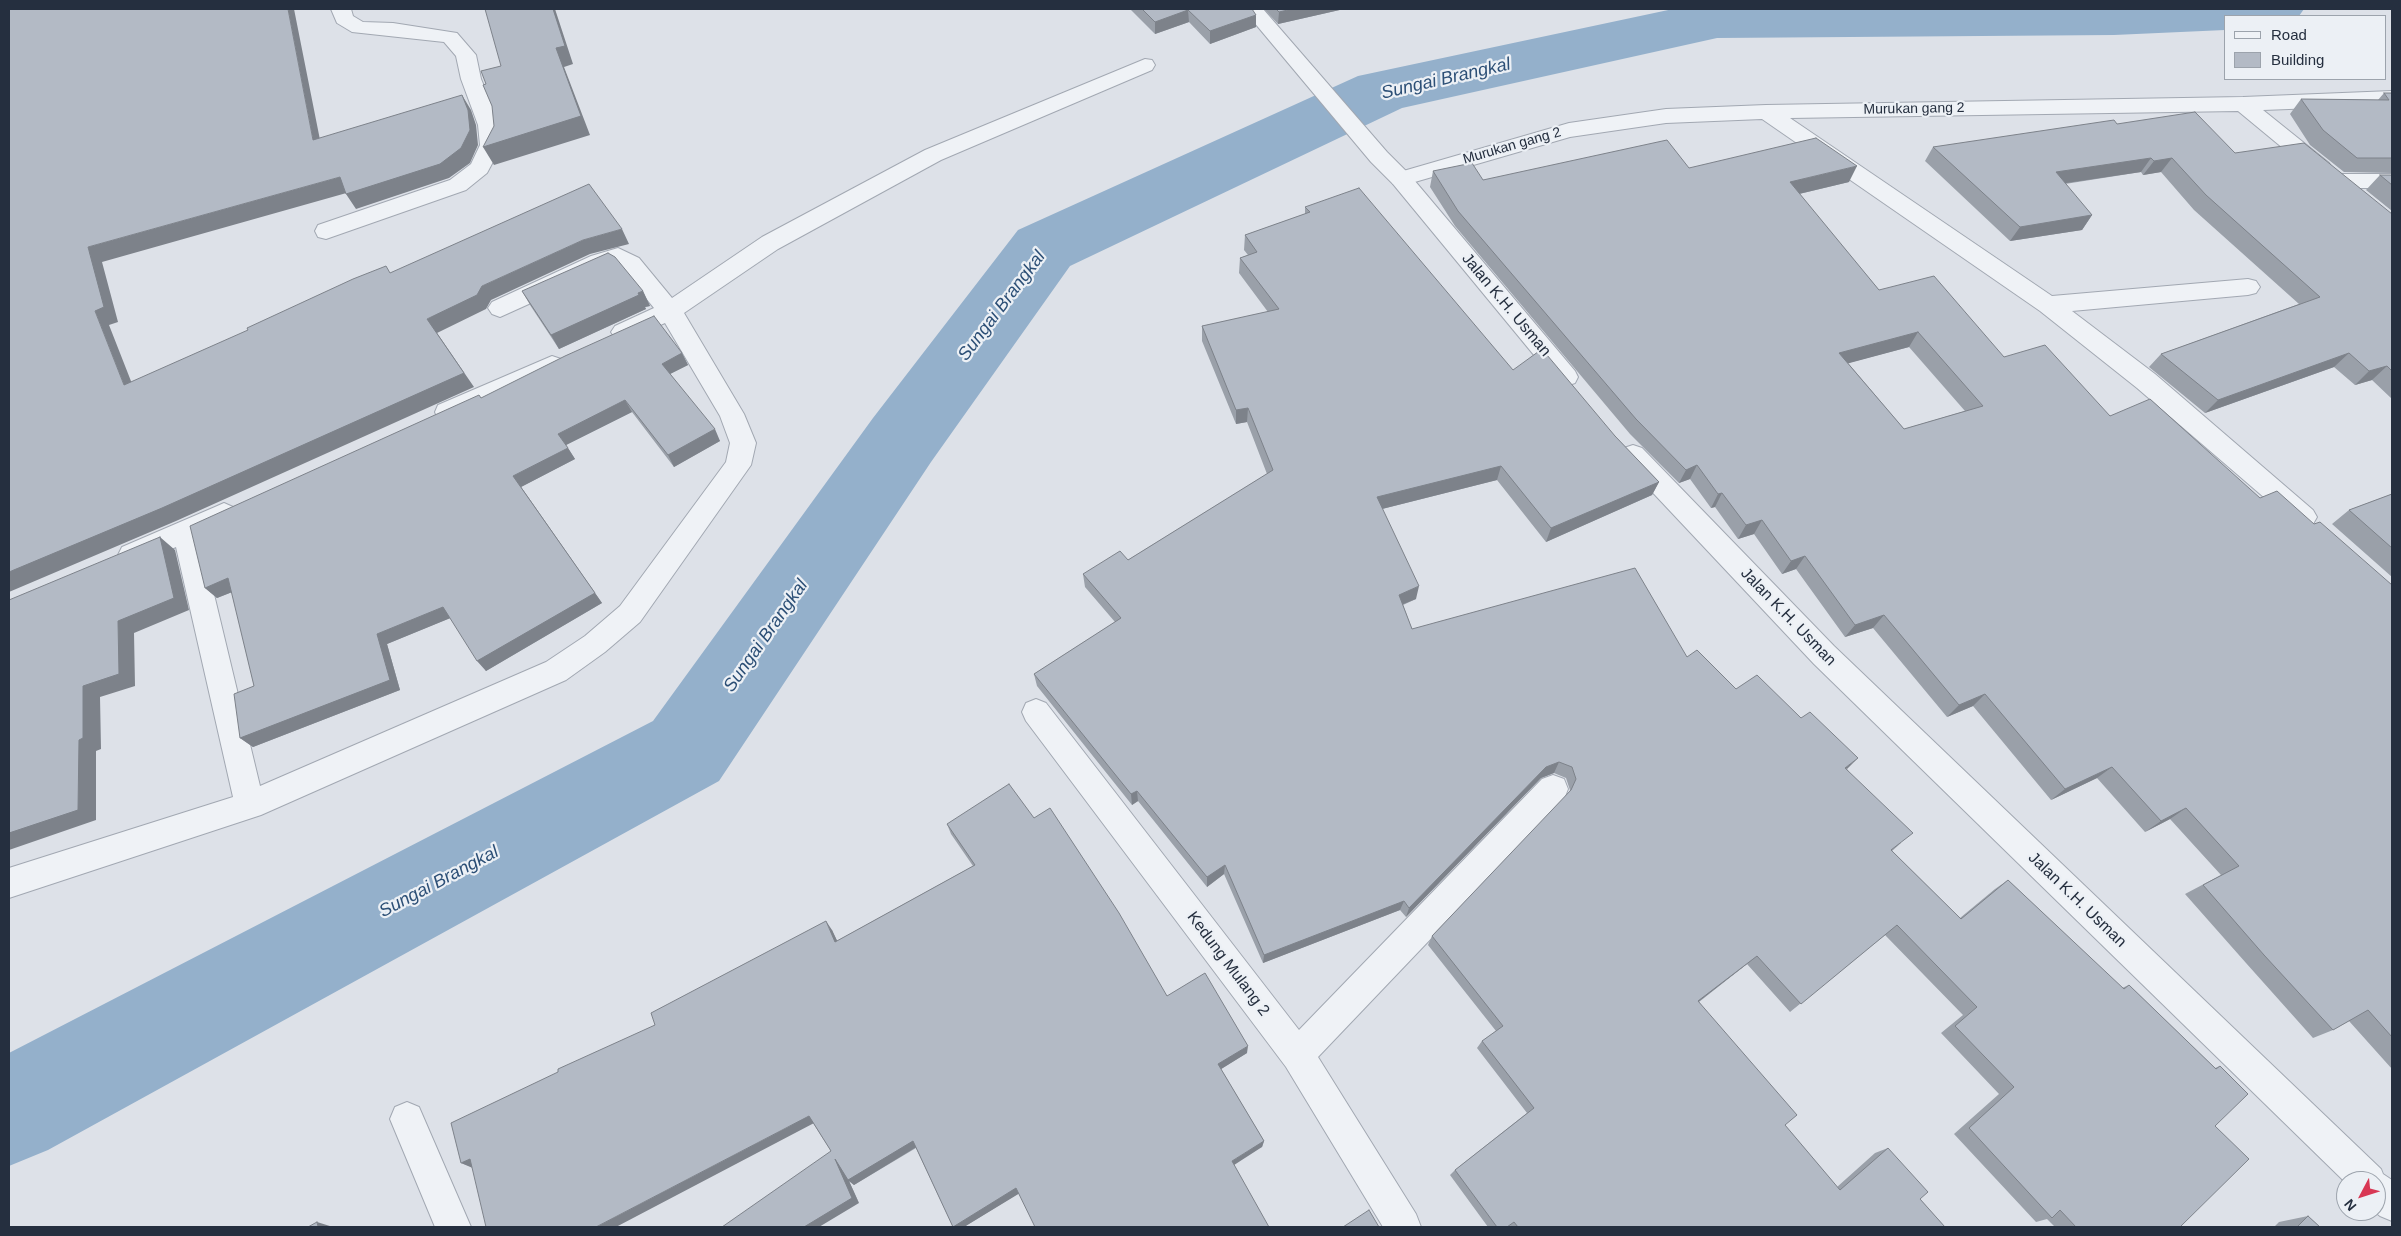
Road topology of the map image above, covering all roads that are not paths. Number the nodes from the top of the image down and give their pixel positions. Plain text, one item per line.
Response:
1 (342, 9) edge
2 (1253, 9) edge
3 (1145, 65) dead end
4 (2392, 98) edge
5 (2243, 104) junction
6 (1766, 112) junction
7 (1401, 179) junction
8 (2337, 180) junction
9 (2392, 181) edge
10 (2365, 203) edge
11 (326, 231) dead end
12 (2248, 287) dead end
13 (2048, 305) junction
14 (500, 308) dead end
15 (670, 311) junction
16 (607, 339) edge
17 (571, 356) edge
18 (1582, 397) edge
19 (428, 421) edge
20 (1614, 434) edge
21 (240, 507) edge
22 (186, 531) junction
23 (2320, 531) edge
24 (106, 565) edge
25 (1036, 712) dead end
26 (1553, 789) edge
27 (250, 805) junction
28 (9, 883) edge
29 (1298, 1055) junction
30 (407, 1119) dead end
31 (2359, 1171) edge
32 (453, 1227) edge
33 (1403, 1227) edge

1 - 11 street
2 - 7 street, Jalan K.H. Usman
3 - 15 street
4 - 5 street, Murukan gang 2
5 - 6 street, Murukan gang 2
5 - 8 street
6 - 7 street, Murukan gang 2
6 - 13 street
7 - 18 street, Jalan K.H. Usman
8 - 9 street
8 - 10 street
12 - 13 street
13 - 23 street
14 - 15 street
15 - 16 street
15 - 27 street
17 - 19 street
20 - 31 street, Jalan K.H. Usman
21 - 22 street
22 - 24 street
22 - 27 street
25 - 29 street, Kedung Mulang 2
26 - 29 street
27 - 28 street
29 - 33 street, Kedung Mulang 2
30 - 32 street

